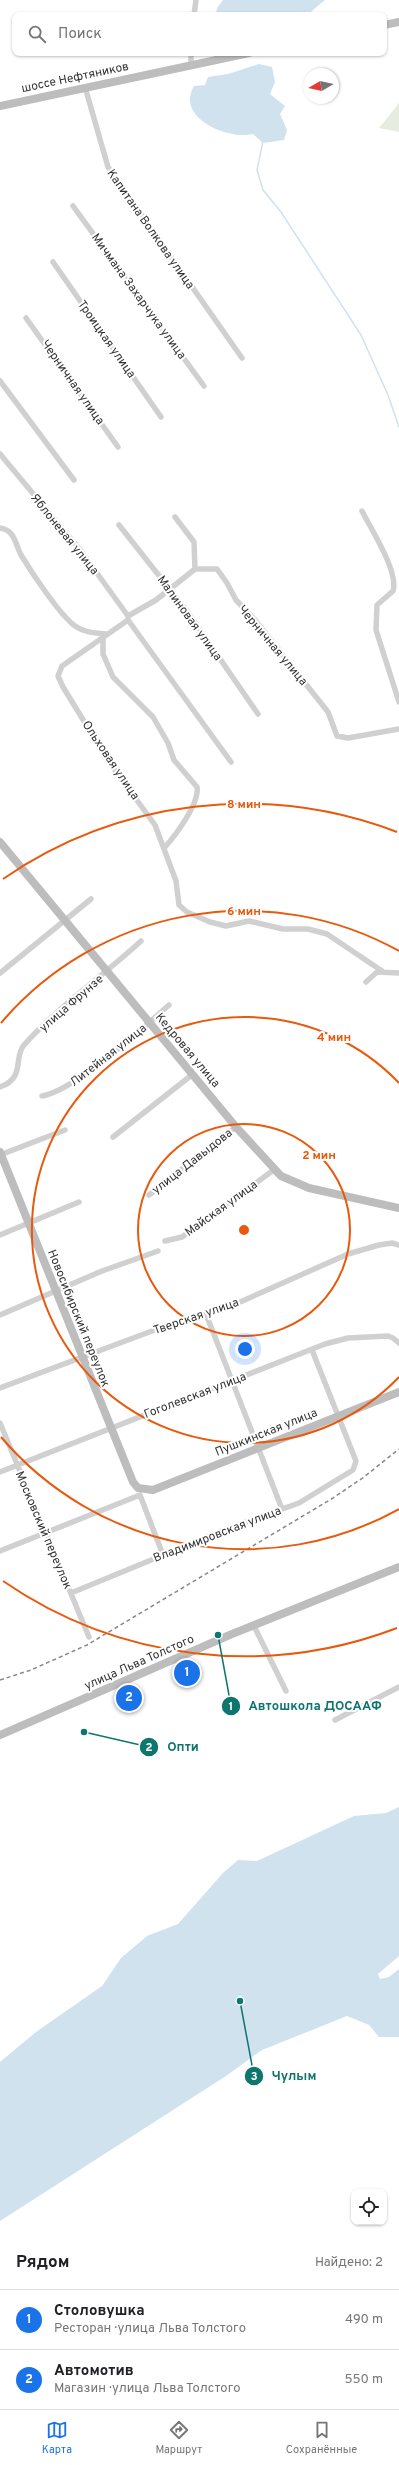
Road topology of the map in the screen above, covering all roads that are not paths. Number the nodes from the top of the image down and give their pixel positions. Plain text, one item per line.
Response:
1 (196, 0) edge
2 (194, 12) edge
3 (399, 22) edge
4 (387, 24) edge
5 (191, 56) edge
6 (234, 56) edge
7 (191, 65) junction
8 (85, 87) junction
9 (0, 106) edge
10 (74, 206) dead end
11 (53, 262) dead end
12 (26, 318) dead end
13 (242, 358) dead end
14 (0, 381) edge
15 (204, 386) dead end
16 (161, 417) dead end
17 (118, 447) dead end
18 (0, 454) edge
19 (74, 480) dead end
20 (362, 510) dead end
21 (175, 517) dead end
22 (119, 525) dead end
23 (0, 528) edge
24 (195, 569) junction
25 (170, 589) junction
26 (128, 618) junction
27 (105, 636) junction
28 (399, 702) edge
29 (258, 714) dead end
30 (399, 729) edge
31 (231, 762) dead end
32 (0, 842) edge
33 (165, 847) junction
34 (91, 899) dead end
35 (66, 921) junction
36 (142, 941) dead end
37 (382, 971) junction
38 (107, 972) junction
39 (0, 973) edge
40 (399, 973) edge
41 (366, 982) dead end
42 (169, 1005) dead end
43 (150, 1022) junction
44 (193, 1074) junction
45 (0, 1087) edge
46 (42, 1096) dead end
47 (236, 1126) junction
48 (66, 1130) dead end
49 (113, 1137) dead end
50 (0, 1154) edge
51 (275, 1169) junction
52 (149, 1195) dead end
53 (79, 1202) dead end
54 (399, 1208) edge
55 (27, 1223) junction
56 (0, 1235) edge
57 (165, 1241) dead end
58 (399, 1245) edge
59 (158, 1251) dead end
60 (57, 1292) junction
61 (206, 1314) junction
62 (0, 1315) edge
63 (399, 1344) edge
64 (312, 1350) junction
65 (83, 1358) junction
66 (232, 1380) junction
67 (0, 1388) edge
68 (399, 1392) edge
69 (338, 1416) junction
70 (0, 1423) edge
71 (111, 1428) junction
72 (259, 1447) junction
73 (17, 1465) junction
74 (0, 1472) edge
75 (140, 1492) junction
76 (282, 1509) junction
77 (47, 1533) junction
78 (0, 1551) edge
79 (163, 1555) junction
80 (399, 1568) edge
81 (71, 1592) junction
82 (254, 1626) junction
83 (89, 1637) dead end
84 (399, 1687) edge
85 (286, 1691) dead end
86 (335, 1720) dead end
87 (0, 1735) edge

1 - 2 street
3 - 4 street
5 - 7 street
6 - 7 street, шоссе Нефтяников
7 - 8 street, шоссе Нефтяников
8 - 9 street, шоссе Нефтяников
8 - 13 street, Капитана Волкова улица
10 - 15 street, Мичмана Захарчука улица
11 - 16 street, Троицкая улица
12 - 17 street, Черничная улица
14 - 19 street
18 - 26 street, Яблоневая улица
20 - 28 street
21 - 24 street
22 - 25 street, Малиновая улица
23 - 27 street
24 - 25 street
24 - 30 street, Черничная улица
25 - 26 street
25 - 29 street, Малиновая улица
26 - 27 street
26 - 31 street, Яблоневая улица
27 - 33 street
27 - 33 street, Ольховая улица
32 - 35 street, Кедровая улица
33 - 37 street, Ольховая улица
34 - 35 street
35 - 38 street, Кедровая улица
35 - 39 street
36 - 38 street, улица Фрунзе
37 - 40 street
37 - 41 street
38 - 43 street, Кедровая улица
38 - 45 street, улица Фрунзе
42 - 43 street, Литейная улица
43 - 44 street, Кедровая улица
43 - 46 street, Литейная улица
44 - 47 street, Кедровая улица
44 - 49 street
47 - 51 street, Кедровая улица
47 - 52 street, улица Давыдова
48 - 50 street
50 - 55 street, Новосибирский переулок
51 - 54 street, Кедровая улица
51 - 57 street, Майская улица
53 - 55 street
55 - 56 street
55 - 60 street, Новосибирский переулок
58 - 61 street, Тверская улица
59 - 60 street
60 - 62 street
60 - 65 street, Новосибирский переулок
61 - 65 street, Тверская улица
61 - 66 street
63 - 64 street, Гоголевская улица
64 - 66 street, Гоголевская улица
64 - 69 street
65 - 67 street, Тверская улица
65 - 71 street, Новосибирский переулок
66 - 71 street, Гоголевская улица
66 - 72 street
68 - 69 street, Пушкинская улица
69 - 72 street, Пушкинская улица
69 - 76 street, Владимировская улица
70 - 73 street, Московский переулок
71 - 73 street, Гоголевская улица
71 - 75 street, Новосибирский переулок
72 - 75 street, Пушкинская улица
72 - 76 street
73 - 74 street, Гоголевская улица
73 - 77 street, Московский переулок
75 - 77 street, Пушкинская улица
75 - 79 street, Новосибирский переулок
76 - 79 street, Владимировская улица
77 - 78 street, Пушкинская улица
77 - 81 street, Московский переулок
79 - 81 street, Владимировская улица
80 - 82 street, улица Льва Толстого
81 - 83 street, Московский переулок
82 - 85 street
82 - 87 street, улица Льва Толстого
84 - 86 street

